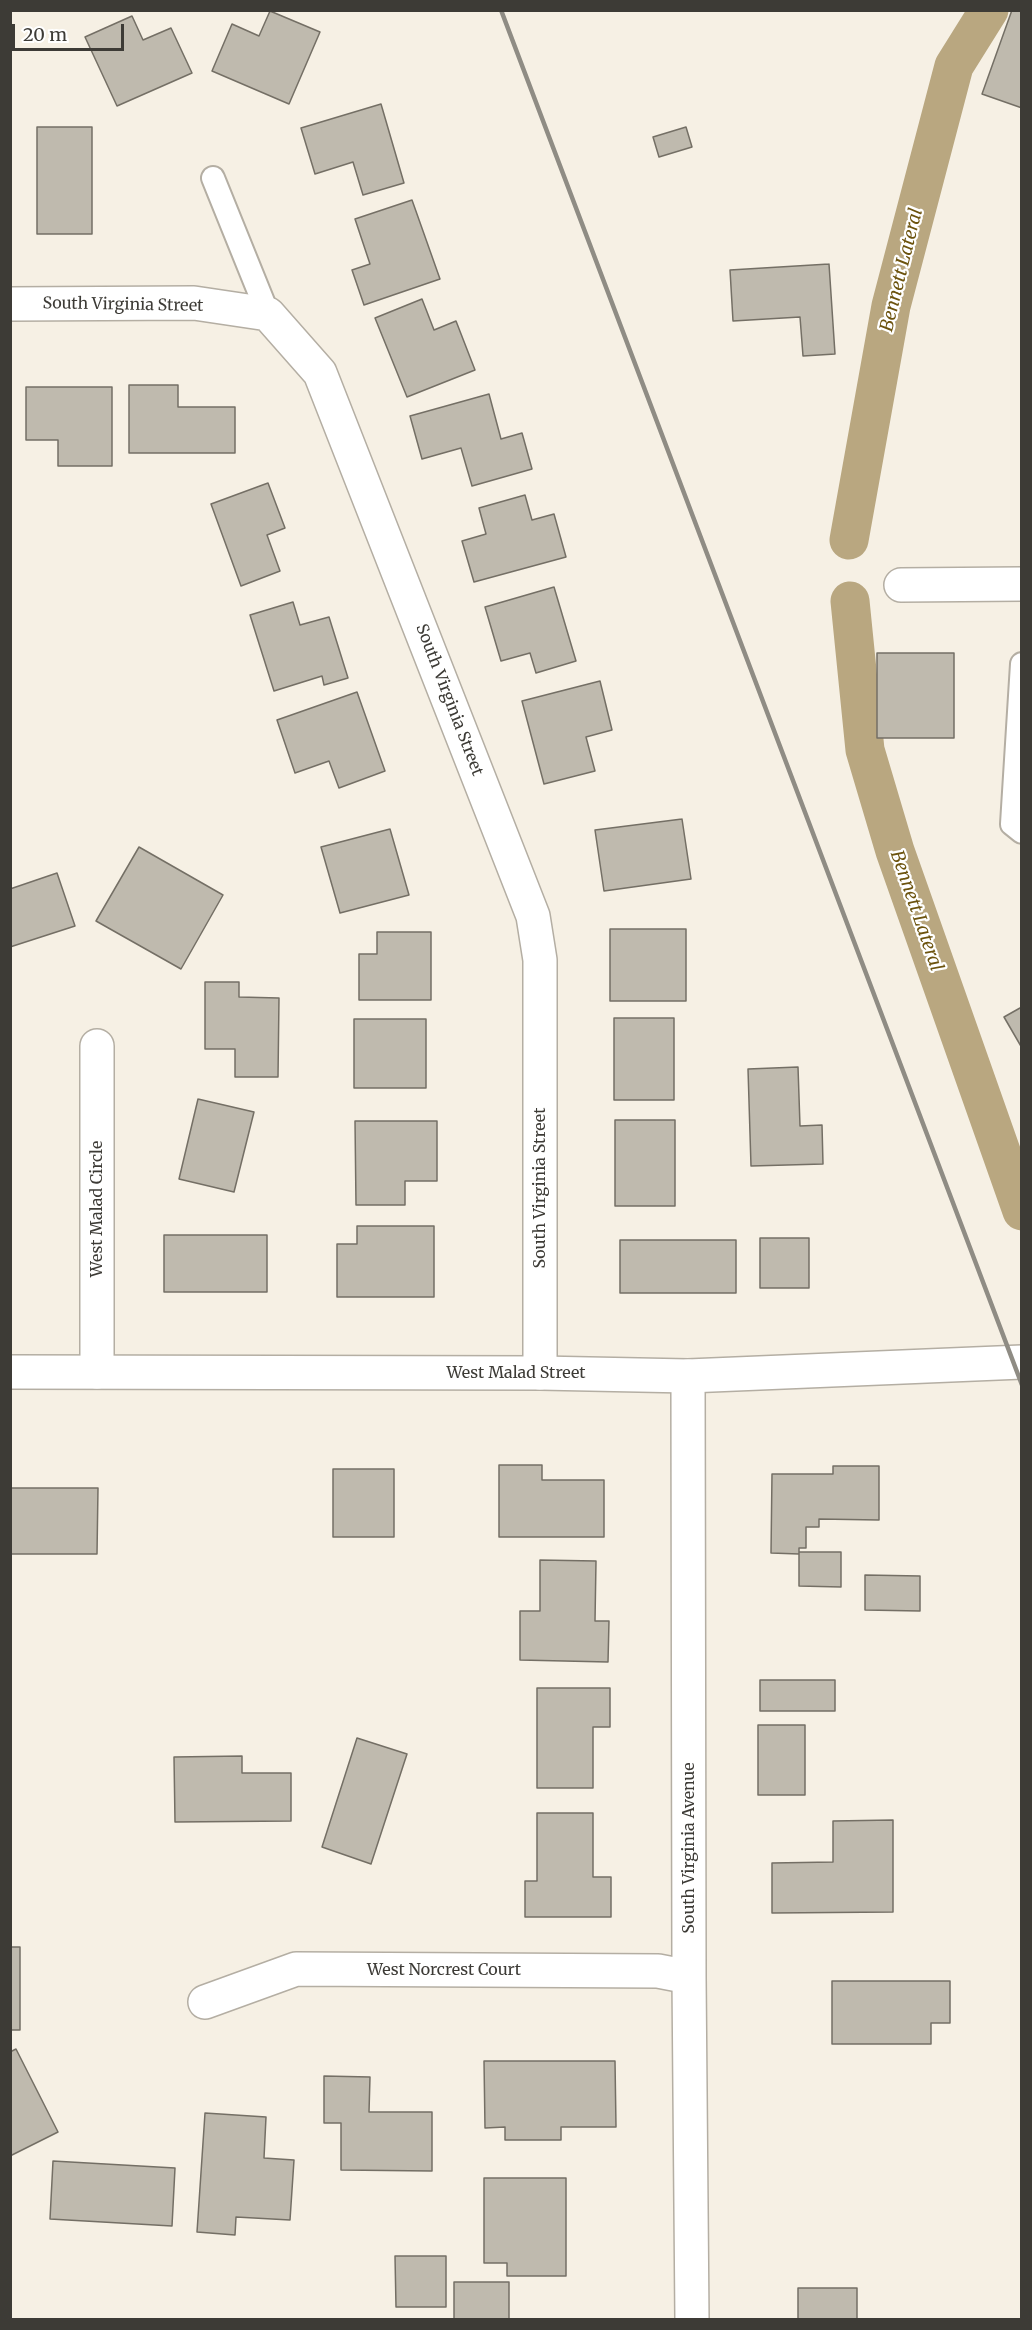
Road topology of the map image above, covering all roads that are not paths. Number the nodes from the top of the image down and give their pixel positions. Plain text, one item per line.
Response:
1 (213, 178) dead end
2 (10, 304) edge
3 (267, 314) junction
4 (1022, 584) edge
5 (901, 585) dead end
6 (1022, 664) edge
7 (1022, 832) edge
8 (97, 1046) dead end
9 (1022, 1362) edge
10 (10, 1372) edge
11 (97, 1372) junction
12 (540, 1372) junction
13 (688, 1376) junction
14 (689, 1977) junction
15 (205, 2002) dead end
16 (692, 2319) edge

1 - 3 lane
2 - 3 street, South Virginia Street
3 - 12 street, South Virginia Street
4 - 5 street
6 - 7 lane
8 - 11 street, West Malad Circle
9 - 13 street, West Malad Street
10 - 11 street, West Malad Street
11 - 12 street, West Malad Street
12 - 13 street, West Malad Street
13 - 14 street, South Virginia Avenue
14 - 15 street, West Norcrest Court
14 - 16 street, South Virginia Avenue

